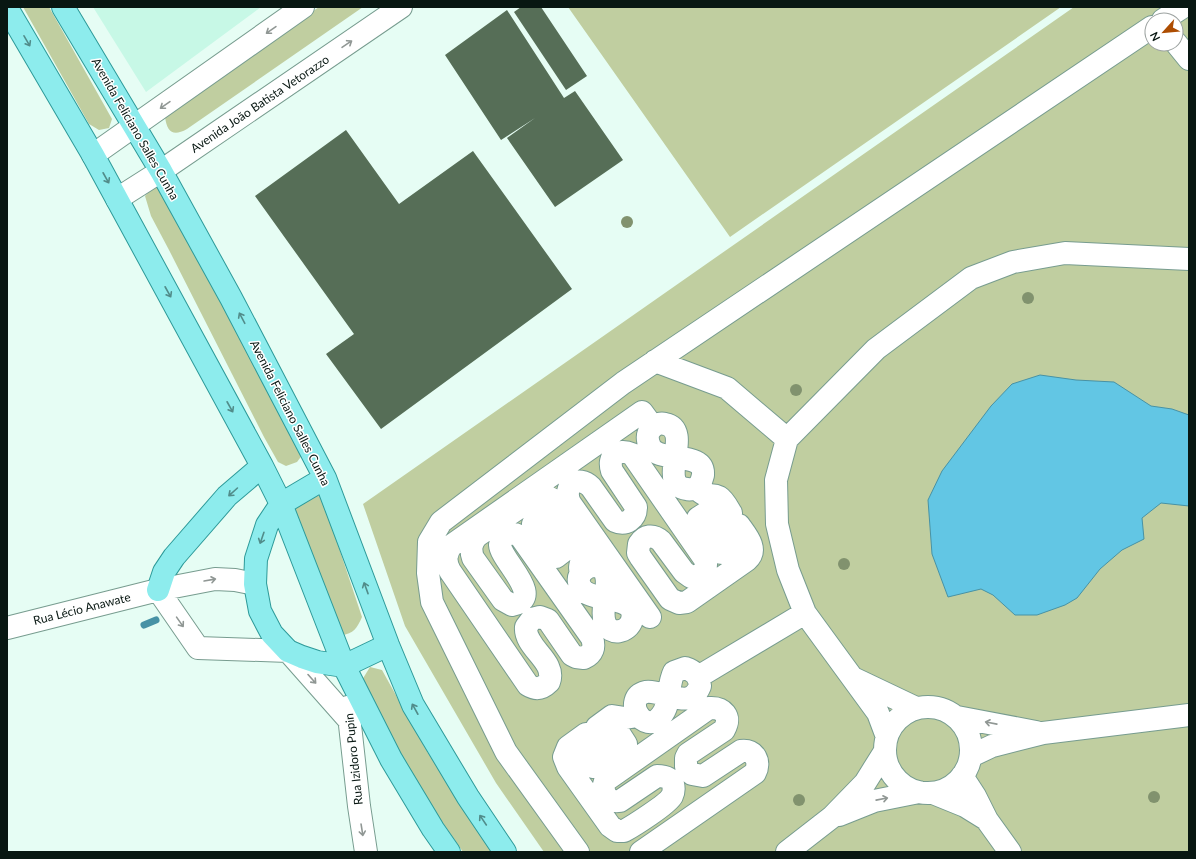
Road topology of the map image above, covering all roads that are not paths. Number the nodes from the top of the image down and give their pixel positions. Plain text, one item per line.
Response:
1 (63, 7) edge
2 (303, 7) edge
3 (402, 7) edge
4 (7, 8) edge
5 (1144, 32) edge
6 (134, 126) junction
7 (92, 155) junction
8 (161, 171) junction
9 (117, 199) junction
10 (1189, 259) edge
11 (655, 361) junction
12 (622, 383) junction
13 (648, 419) junction
14 (787, 439) junction
15 (262, 466) junction
16 (325, 478) junction
17 (281, 504) junction
18 (255, 584) junction
19 (158, 590) junction
20 (605, 598) dead end
21 (805, 613) junction
22 (650, 617) dead end
23 (7, 628) edge
24 (388, 645) junction
25 (288, 652) junction
26 (344, 666) junction
27 (852, 678) junction
28 (916, 708) junction
29 (1189, 715) edge
30 (957, 717) junction
31 (349, 720) junction
32 (1043, 733) junction
33 (886, 744) junction
34 (971, 756) junction
35 (962, 776) junction
36 (926, 792) junction
37 (832, 817) junction
38 (987, 820) junction
39 (366, 852) edge
40 (449, 852) edge
41 (505, 852) edge
42 (578, 852) edge
43 (641, 852) edge
44 (787, 852) edge
45 (1010, 852) edge

1 - 6 main road, Avenida Feliciano Salles Cunha
2 -> 6 street
8 -> 3 street, Avenida João Batista Vetorazzo
4 -> 7 main road
5 - 11 street
6 - 7 street
6 - 8 main road, Avenida Feliciano Salles Cunha
7 -> 9 main road
8 - 9 street, Avenida João Batista Vetorazzo
16 -> 8 main road, Avenida Feliciano Salles Cunha
9 -> 15 main road
10 - 14 street
11 - 12 street
11 - 14 street
12 - 13 street
12 - 42 street
13 - 20 street
13 - 22 street
14 - 21 street
15 - 17 main road
15 -> 19 main road
16 - 17 main road
24 -> 16 main road, Avenida Feliciano Salles Cunha
17 -> 18 main road
17 - 26 main road
19 -> 18 street, Rua Lécio Anawate
18 - 25 main road
19 - 23 street, Rua Lécio Anawate
19 -> 25 street
21 - 27 street
21 - 43 street
24 - 26 main road
41 -> 24 main road, Avenida Feliciano Salles Cunha
25 - 26 main road
25 -> 31 street
26 - 31 street, Rua Izidoro Pupin
26 - 40 main road
27 - 28 street
27 - 33 street
28 - 30 street
28 - 33 street
29 - 32 street
32 -> 30 street
30 - 34 street
31 -> 39 street, Rua Izidoro Pupin
32 - 34 street
33 - 36 street
33 - 37 street
34 - 35 street
35 - 36 street
35 - 38 street
37 -> 36 street
36 - 38 street
37 - 44 street
38 - 45 street

